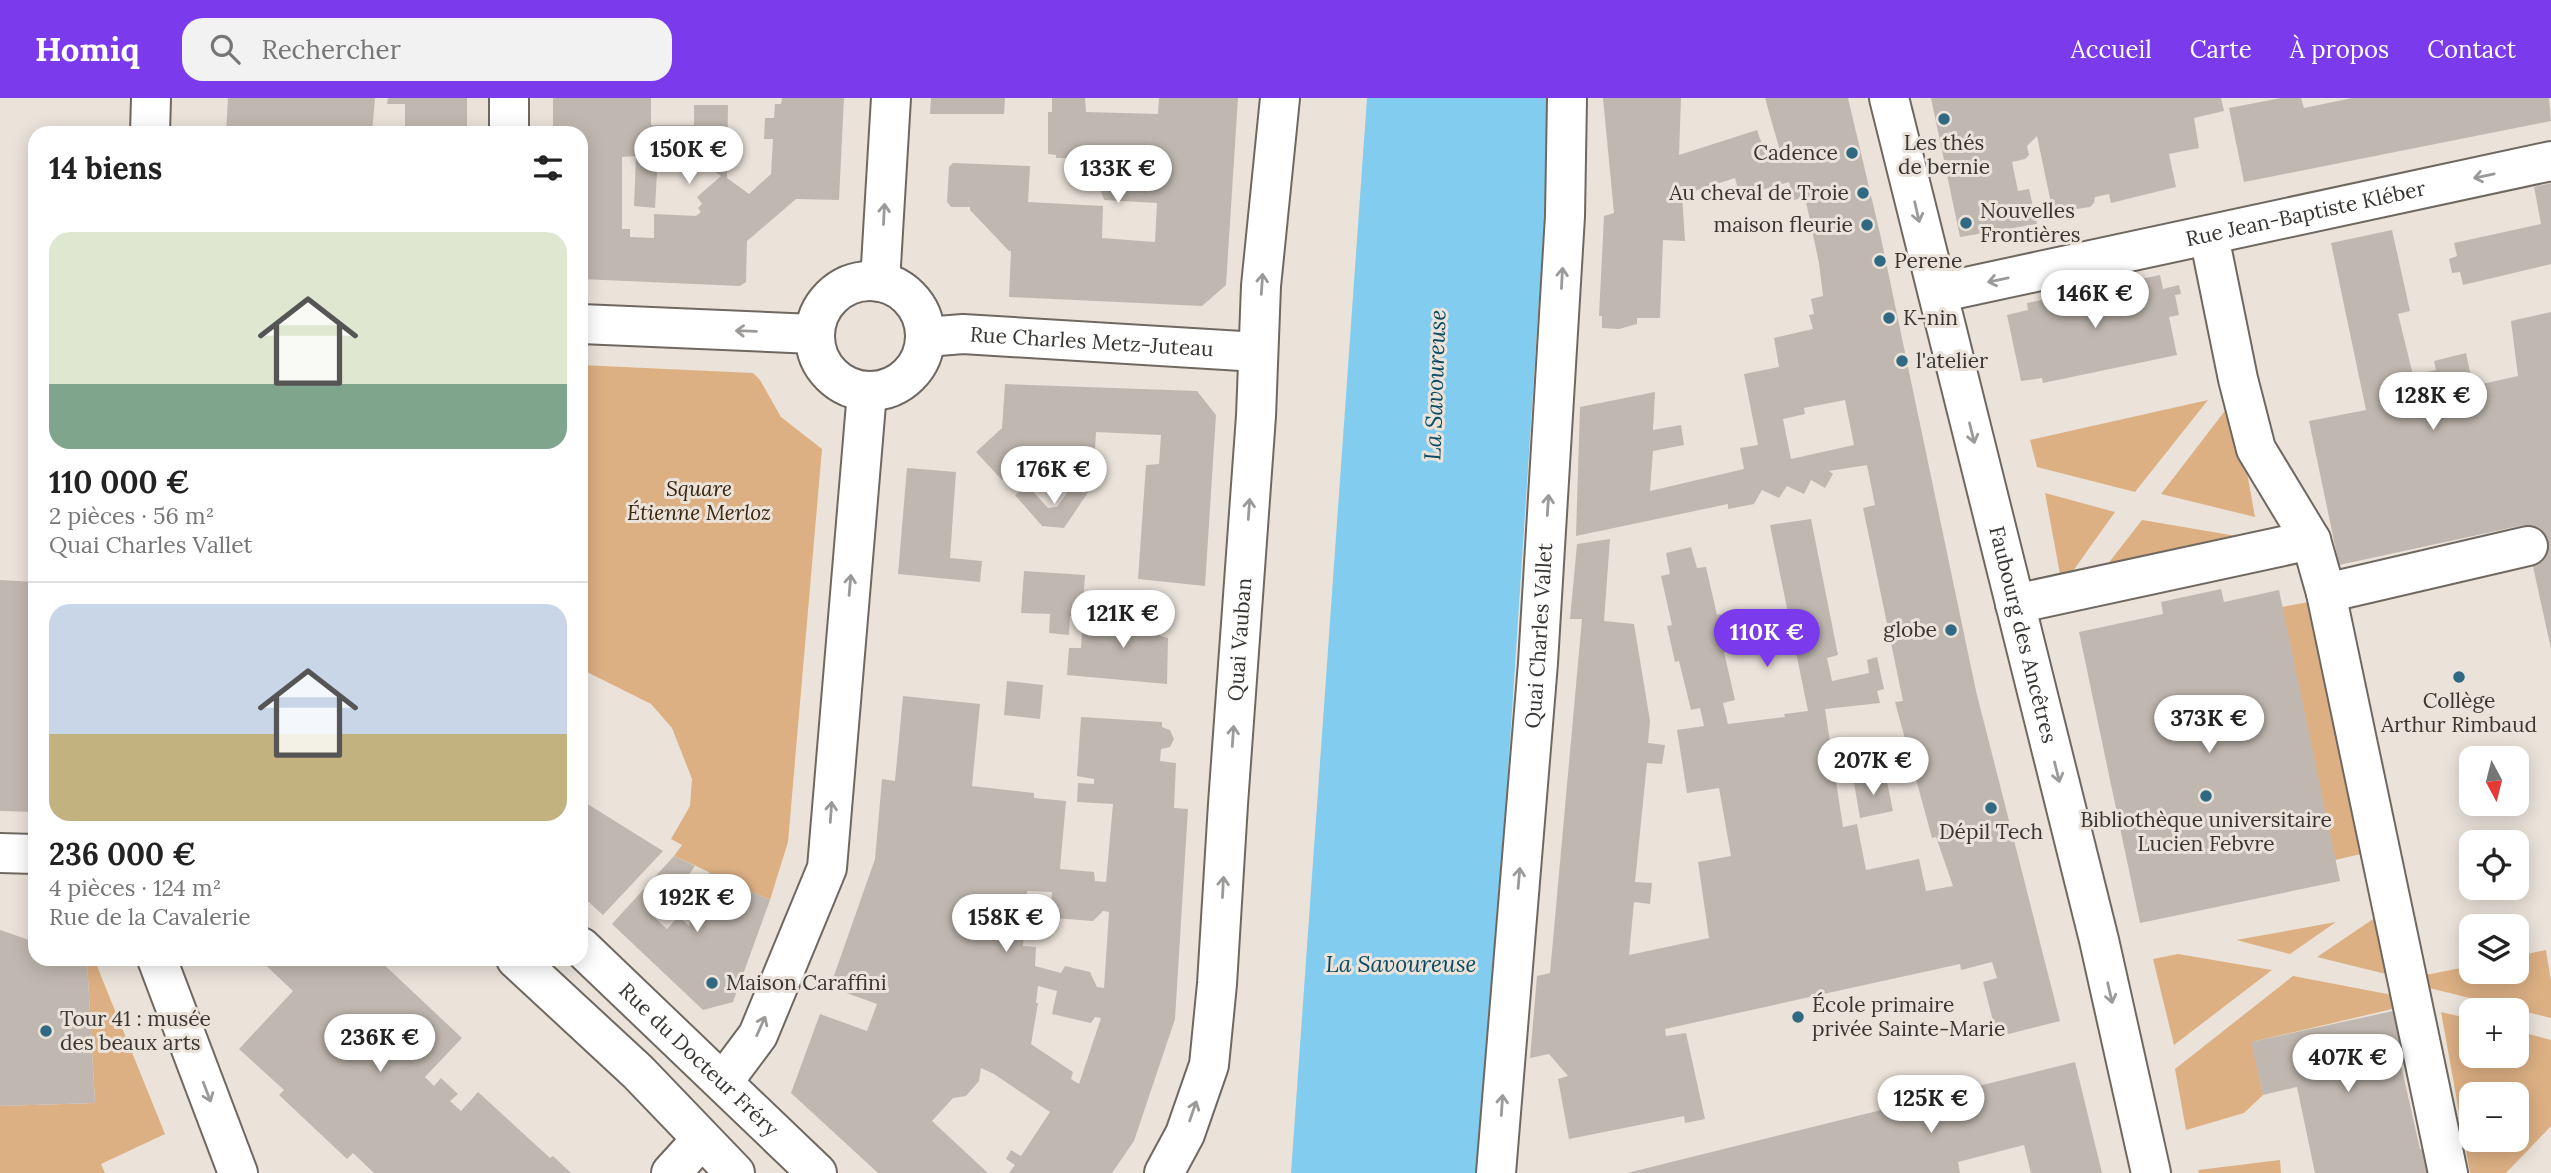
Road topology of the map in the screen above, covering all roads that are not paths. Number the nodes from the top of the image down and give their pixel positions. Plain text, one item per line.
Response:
1 (151, 98) edge
2 (509, 98) edge
3 (891, 98) edge
4 (1280, 98) edge
5 (1567, 98) edge
6 (1889, 98) edge
7 (150, 126) edge
8 (509, 126) edge
9 (2551, 161) edge
10 (2209, 236) junction
11 (880, 282) junction
12 (1938, 293) junction
13 (588, 324) edge
14 (814, 334) junction
15 (926, 337) junction
16 (1258, 352) junction
17 (867, 392) junction
18 (2311, 540) junction
19 (2528, 546) dead end
20 (2326, 593) junction
21 (2015, 604) junction
22 (0, 853) edge
23 (28, 853) edge
24 (588, 954) edge
25 (160, 966) edge
26 (524, 966) edge
27 (723, 1082) junction
28 (701, 1140) junction
29 (238, 1173) edge
30 (671, 1173) edge
31 (735, 1173) edge
32 (817, 1173) edge
33 (1164, 1173) edge
34 (1496, 1173) edge
35 (2151, 1173) edge
36 (2448, 1173) edge

1 - 7 street
2 - 8 street
11 -> 3 street
16 -> 4 street, Quai Vauban
34 -> 5 street, Quai Charles Vallet
6 -> 12 street, Faubourg des Ancêtres
9 -> 10 street, Rue Jean-Baptiste Kléber
10 -> 12 street, Rue Jean-Baptiste Kléber
10 - 18 street
11 - 14 street
11 - 15 street
12 -> 21 street, Faubourg des Ancêtres
14 -> 13 street
14 - 17 street
15 - 16 street, Rue Charles Metz-Juteau
15 - 17 street
33 -> 16 street, Quai Vauban
27 -> 17 street
18 - 20 street
18 - 21 street
19 - 20 street
20 - 36 street
21 -> 35 street, Faubourg des Ancêtres
22 - 23 street
24 - 27 street, Rue du Docteur Fréry
25 -> 29 street
26 - 28 street
27 - 32 street, Rue du Docteur Fréry
28 - 30 street
28 - 31 street

